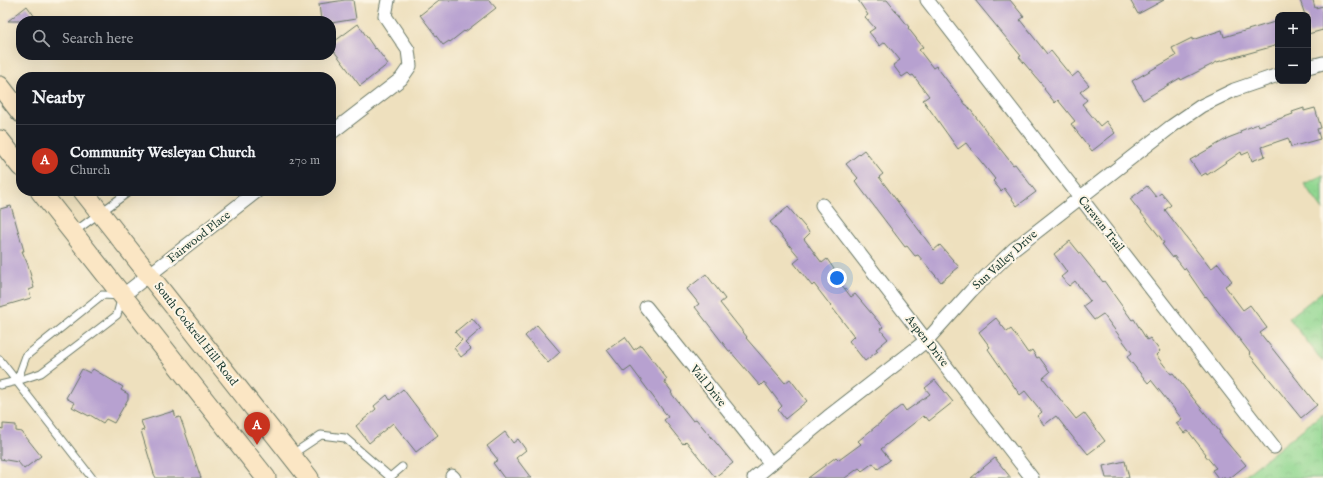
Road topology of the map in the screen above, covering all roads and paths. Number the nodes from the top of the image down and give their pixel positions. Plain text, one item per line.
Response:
1 (388, 0) edge
2 (927, 0) edge
3 (1323, 63) edge
4 (1311, 66) edge
5 (1275, 75) edge
6 (0, 86) edge
7 (16, 107) edge
8 (336, 129) edge
9 (0, 140) edge
10 (16, 161) edge
11 (44, 196) edge
12 (87, 196) edge
13 (123, 196) edge
14 (251, 196) edge
15 (1081, 198) junction
16 (822, 205) dead end
17 (100, 213) junction
18 (73, 233) junction
19 (149, 275) junction
20 (122, 296) junction
21 (646, 307) dead end
22 (927, 340) junction
23 (0, 360) edge
24 (17, 382) junction
25 (0, 385) edge
26 (1274, 447) dead end
27 (291, 455) junction
28 (771, 464) junction
29 (402, 467) dead end
30 (92, 478) edge
31 (266, 478) edge
32 (309, 478) edge
33 (389, 478) edge
34 (754, 478) edge
35 (1032, 478) edge

1 - 8 street
2 - 15 street, Caravan Trail
3 - 4 street
5 - 15 street, Sun Valley Drive
6 - 7 main road
9 - 10 main road
11 - 18 main road
12 - 17 main road, South Cockrell Hill Road
13 - 17 lane
14 - 19 street, Fairwood Place
15 - 22 street, Sun Valley Drive
15 - 26 street, Caravan Trail
16 - 22 street, Aspen Drive
17 - 18 lane
17 - 19 main road, South Cockrell Hill Road
18 - 20 main road
19 - 20 street, Fairwood Place
19 - 27 main road, South Cockrell Hill Road
20 - 24 lane
20 - 24 lane
20 - 31 main road
21 - 28 street, Vail Drive
22 - 28 street, Sun Valley Drive
22 - 35 street, Aspen Drive
23 - 24 lane
24 - 25 lane
24 - 30 lane
27 - 32 main road, South Cockrell Hill Road
27 - 33 lane
28 - 34 street, Sun Valley Drive
29 - 33 lane

